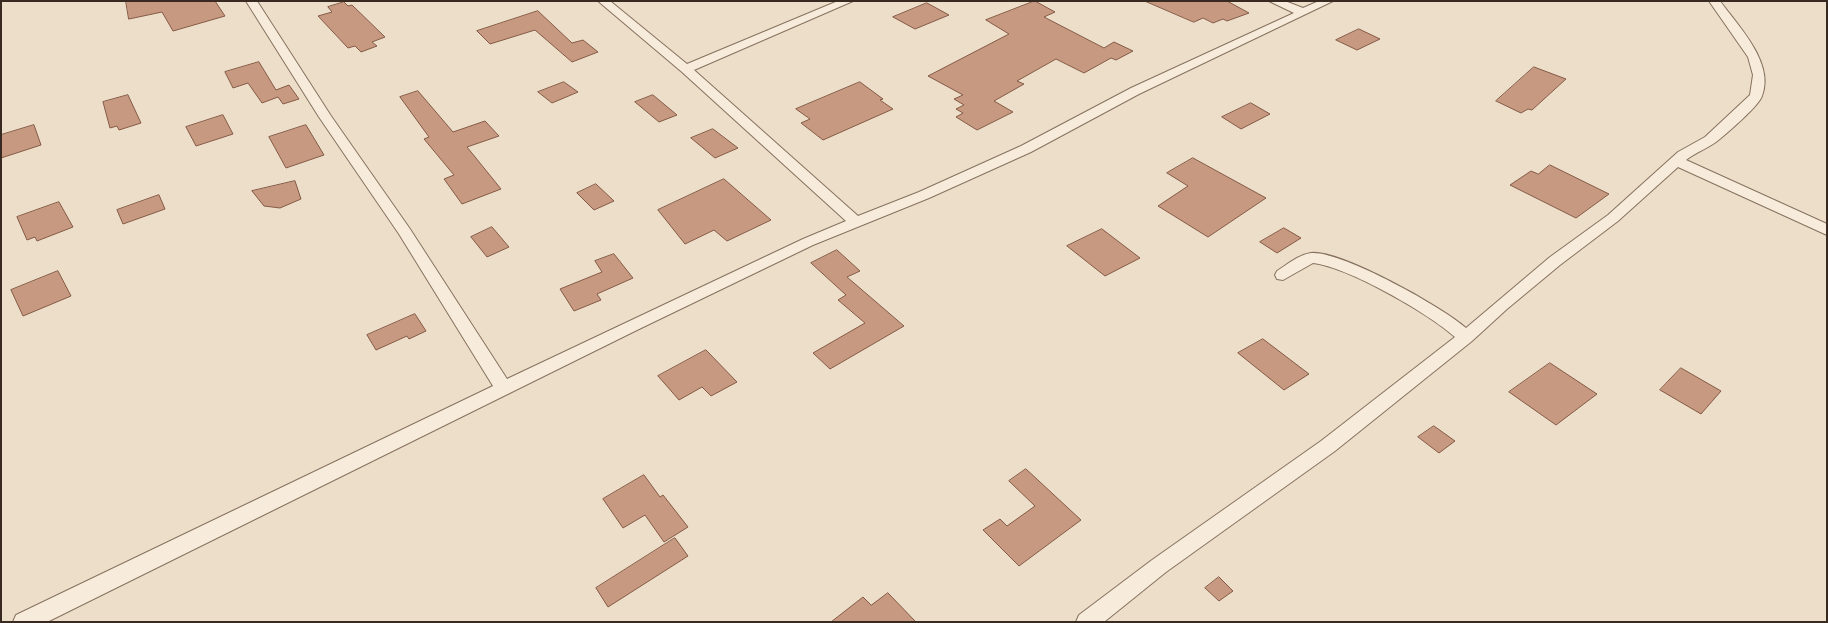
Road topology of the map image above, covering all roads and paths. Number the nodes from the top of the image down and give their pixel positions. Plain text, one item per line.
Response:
1 (251, 1) edge
2 (604, 1) edge
3 (848, 1) edge
4 (1274, 1) edge
5 (1328, 1) edge
6 (1714, 1) edge
7 (1302, 12) junction
8 (686, 70) junction
9 (1677, 162) junction
10 (856, 222) junction
11 (1827, 230) edge
12 (1283, 274) dead end
13 (1466, 337) junction
14 (504, 389) junction
15 (24, 622) edge
16 (1087, 622) edge

1 - 14 street
2 - 8 street
3 - 8 street
4 - 7 street
5 - 7 street
6 - 9 street
7 - 10 street
8 - 10 street
9 - 11 street
9 - 13 street
10 - 14 street
12 - 13 street
13 - 16 street
14 - 15 street

